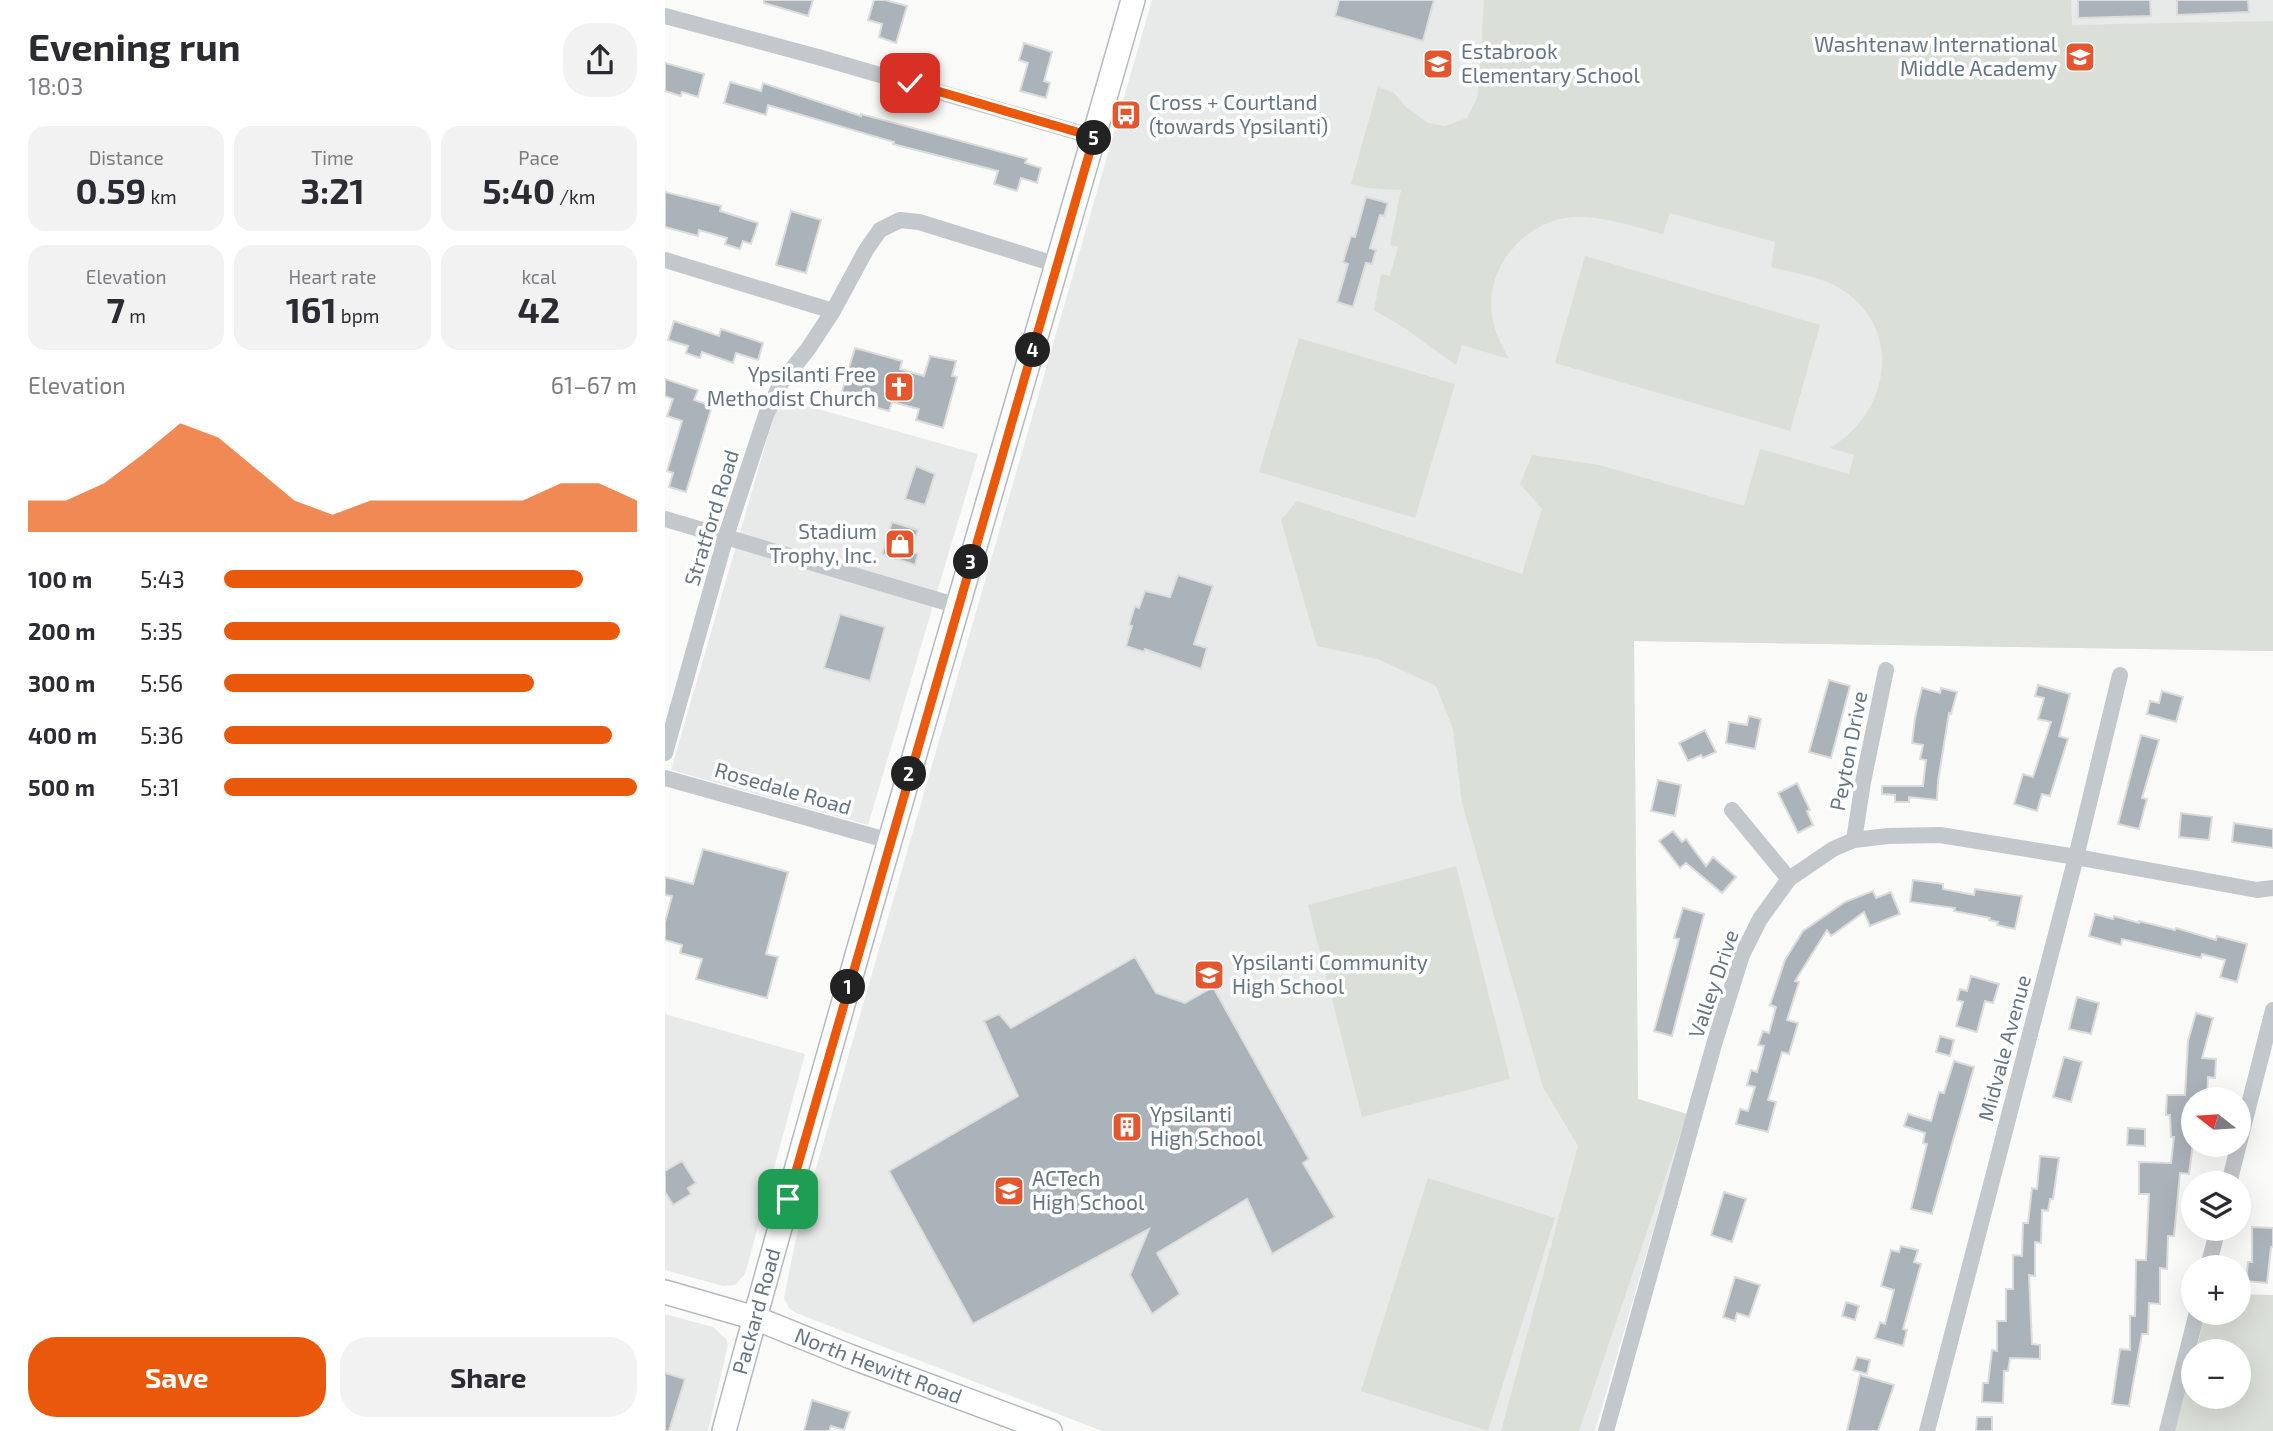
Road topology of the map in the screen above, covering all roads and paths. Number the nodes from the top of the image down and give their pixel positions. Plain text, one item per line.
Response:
1 (1133, 0) edge
2 (665, 16) edge
3 (1094, 137) junction
4 (665, 260) edge
5 (1058, 265) junction
6 (833, 311) junction
7 (665, 519) edge
8 (726, 536) junction
9 (958, 606) junction
10 (1886, 670) dead end
11 (2120, 675) dead end
12 (665, 752) edge
13 (665, 778) edge
14 (1731, 810) dead end
15 (1854, 840) junction
16 (890, 841) junction
17 (2077, 857) junction
18 (1789, 880) junction
19 (2273, 888) edge
20 (2273, 1010) edge
21 (2232, 1171) edge
22 (665, 1292) edge
23 (755, 1318) junction
24 (2194, 1325) edge
25 (724, 1431) edge
26 (1050, 1431) edge
27 (1606, 1431) edge
28 (1927, 1431) edge
29 (2167, 1431) edge

1 - 3 main road, Packard Road
2 - 3 street
3 - 5 main road, Packard Road
4 - 6 street
5 - 6 street, Stratford Road
5 - 9 main road, Packard Road
6 - 8 street, Stratford Road
7 - 8 street
8 - 9 street
8 - 12 street, Stratford Road
9 - 16 main road, Packard Road
10 - 15 street, Peyton Drive
11 - 17 street, Midvale Avenue
13 - 16 street, Rosedale Road
14 - 18 street
15 - 17 street, Valley Drive
15 - 18 street, Valley Drive
16 - 23 main road, Packard Road
17 - 19 street, Valley Drive
17 - 28 street, Midvale Avenue
18 - 27 street, Valley Drive
20 - 21 street
22 - 23 main road, North Hewitt Road
23 - 25 main road, Packard Road
23 - 26 main road, North Hewitt Road
24 - 29 street

